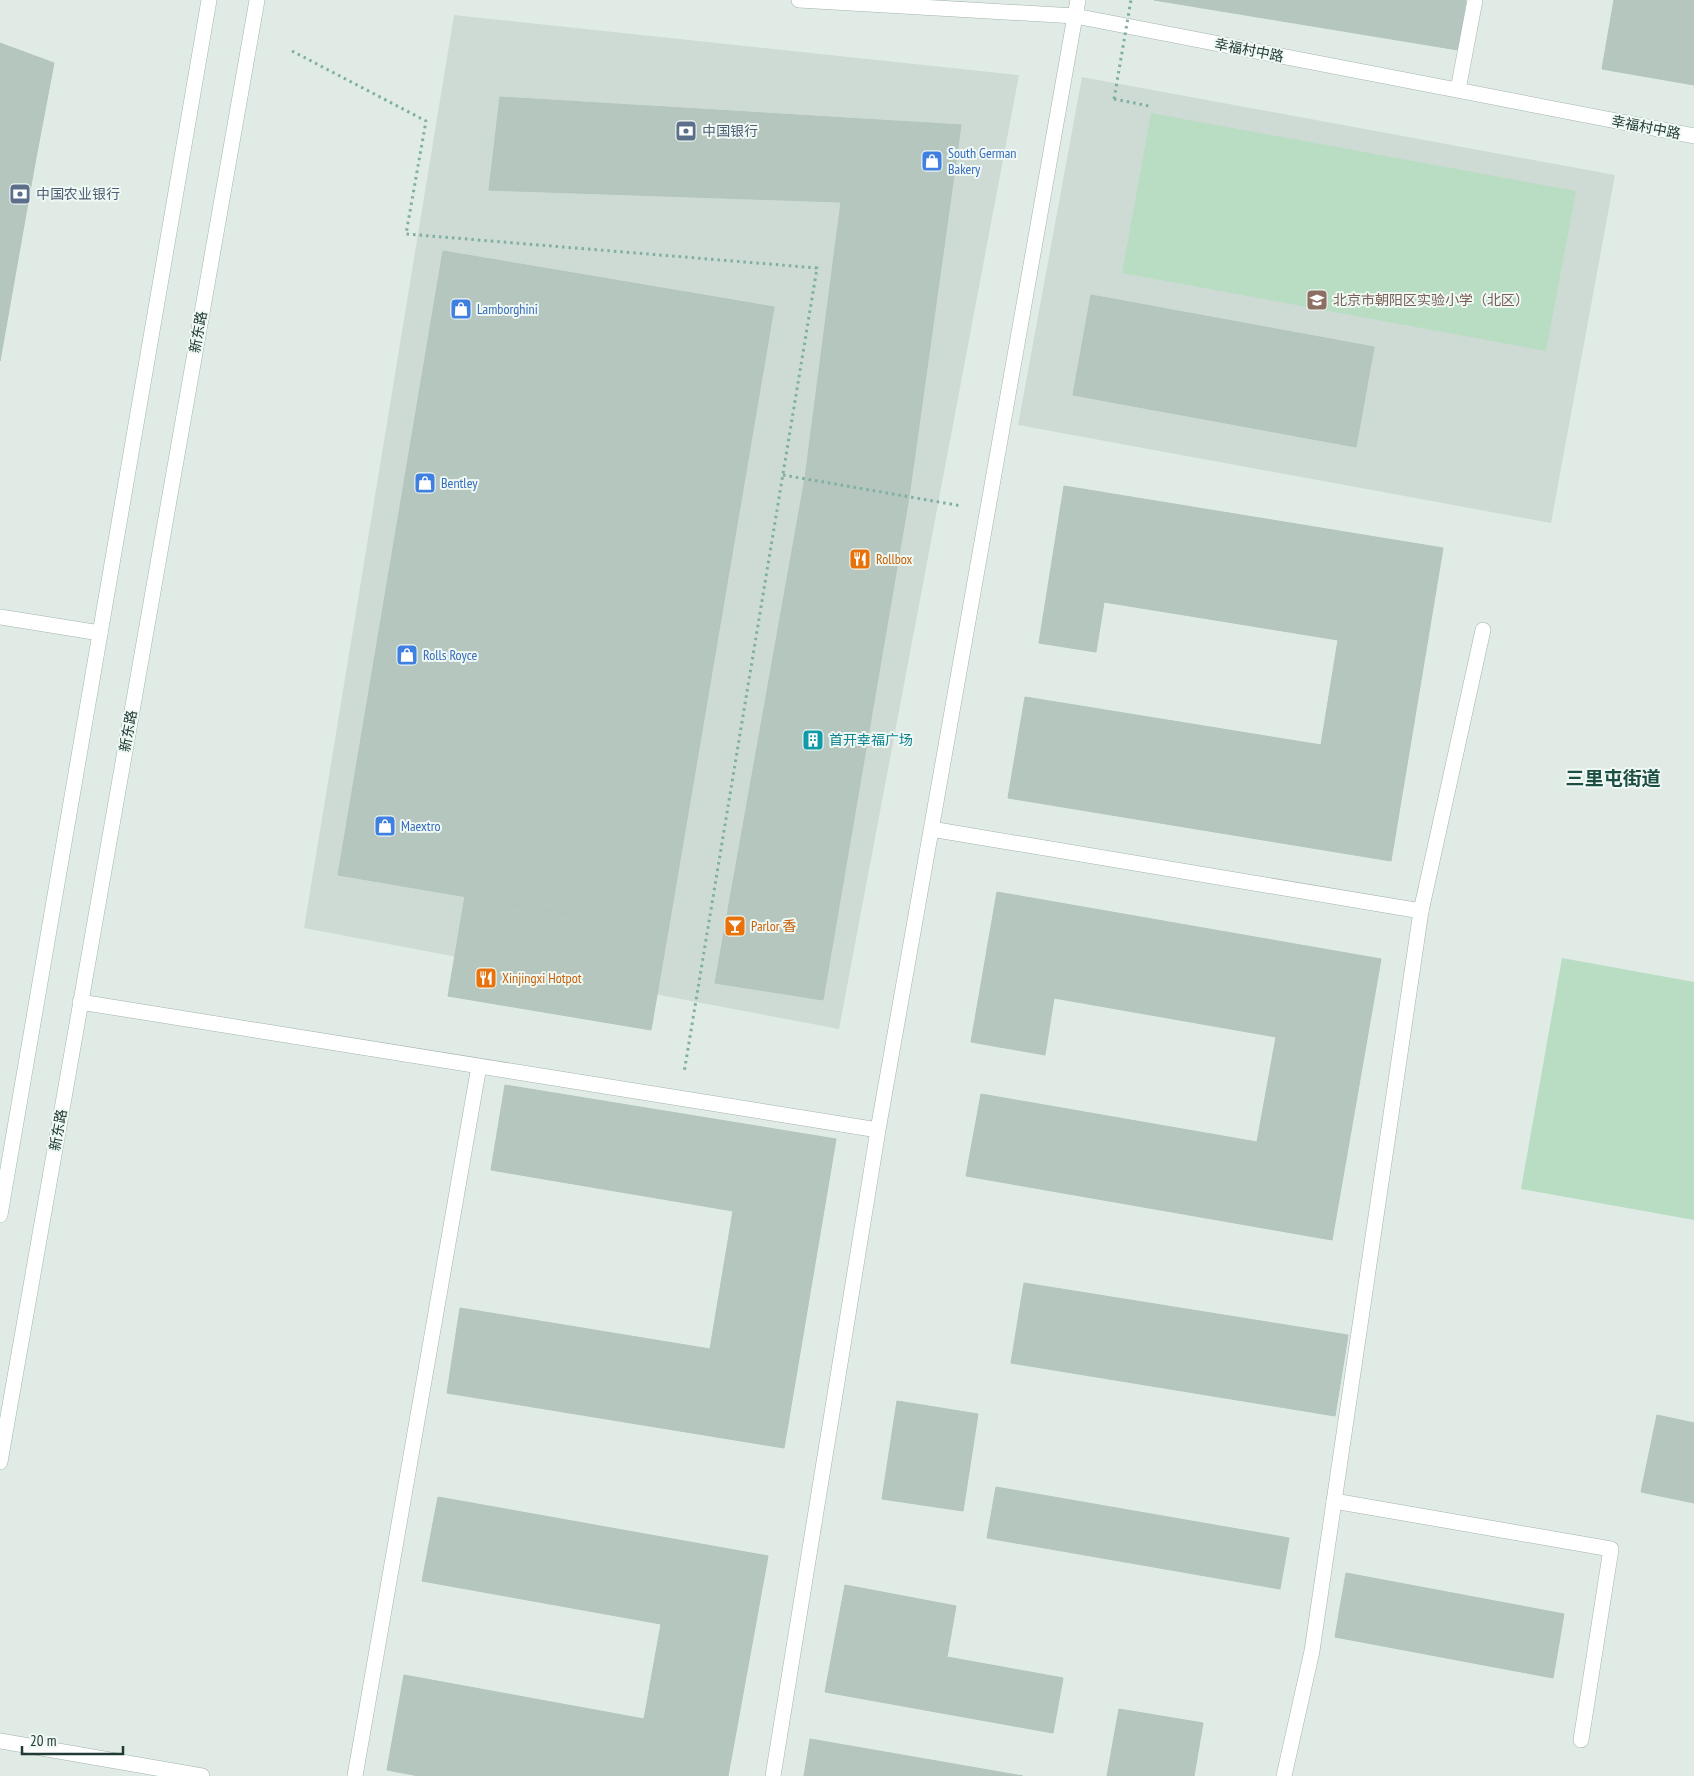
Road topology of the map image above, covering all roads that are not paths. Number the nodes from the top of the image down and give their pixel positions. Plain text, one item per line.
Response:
1 (209, 0) edge
2 (257, 0) edge
3 (799, 0) edge
4 (1078, 0) edge
5 (1475, 0) edge
6 (1074, 16) junction
7 (1458, 90) junction
8 (1694, 136) edge
9 (0, 617) edge
10 (1483, 630) dead end
11 (100, 633) junction
12 (931, 829) junction
13 (1421, 911) junction
14 (80, 1002) junction
15 (479, 1066) junction
16 (878, 1130) junction
17 (0, 1215) edge
18 (0, 1462) edge
19 (1334, 1500) junction
20 (1581, 1740) dead end
21 (0, 1741) edge
22 (202, 1776) edge
23 (355, 1776) edge
24 (773, 1776) edge
25 (1284, 1776) edge

1 - 11 main road
2 - 14 main road, 新东路
3 - 6 main road, 幸福村中路
4 - 6 main road
5 - 7 main road
6 - 7 main road, 幸福村中路
6 - 12 main road
7 - 8 main road, 幸福村中路
9 - 11 main road
10 - 13 main road
11 - 17 main road
12 - 13 main road
12 - 16 main road
13 - 19 main road
14 - 15 main road
14 - 18 main road, 新东路
15 - 16 main road
15 - 23 main road
16 - 24 main road
19 - 20 main road
19 - 25 main road
21 - 22 main road

